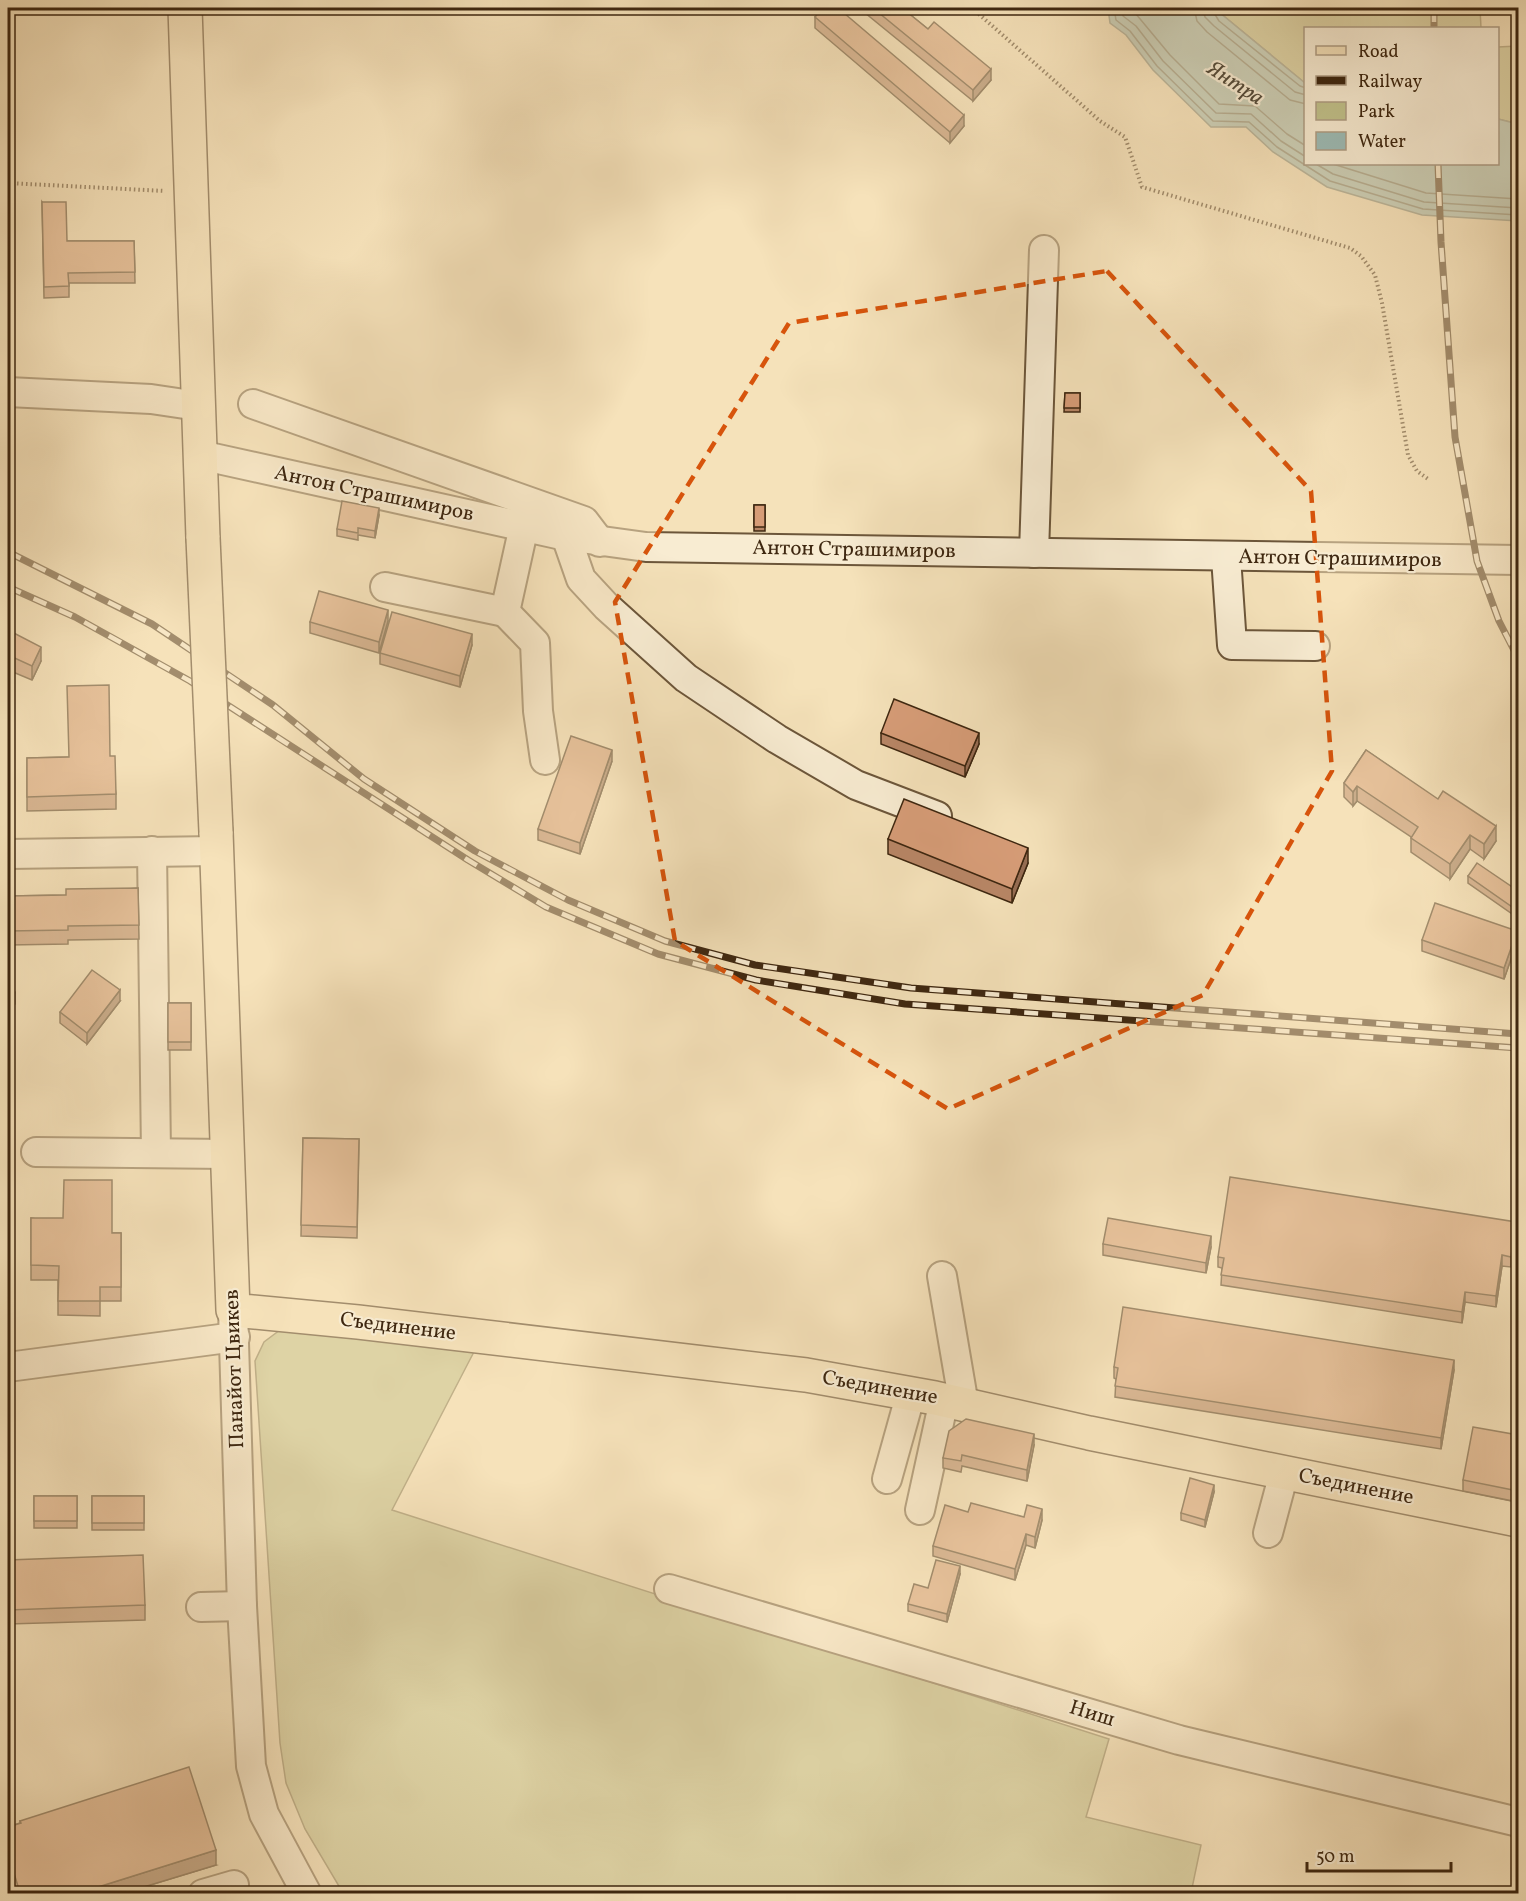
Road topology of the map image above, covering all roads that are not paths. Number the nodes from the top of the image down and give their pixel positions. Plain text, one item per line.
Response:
1 (185, 8) edge
2 (1044, 250) dead end
3 (8, 392) edge
4 (253, 404) dead end
5 (198, 406) junction
6 (200, 454) junction
7 (524, 526) junction
8 (566, 536) junction
9 (600, 542) junction
10 (1034, 553) junction
11 (1226, 557) junction
12 (1518, 561) edge
13 (385, 586) dead end
14 (505, 612) junction
15 (1315, 646) dead end
16 (545, 760) dead end
17 (965, 826) edge
18 (216, 841) junction
19 (152, 852) junction
20 (8, 854) edge
21 (36, 1152) dead end
22 (156, 1153) junction
23 (228, 1154) junction
24 (942, 1276) dead end
25 (234, 1324) junction
26 (8, 1367) edge
27 (911, 1393) junction
28 (954, 1402) junction
29 (1284, 1473) junction
30 (887, 1479) dead end
31 (920, 1510) dead end
32 (1518, 1520) edge
33 (1268, 1533) dead end
34 (669, 1588) dead end
35 (242, 1606) junction
36 (201, 1608) dead end
37 (1518, 1822) edge
38 (234, 1885) dead end
39 (203, 1893) edge
40 (307, 1893) edge

1 - 5 main road, Панайот Цвикев
2 - 10 street
3 - 5 street
4 - 9 street
5 - 6 main road, Панайот Цвикев
6 - 7 street, Антон Страшимиров
6 - 18 main road, Панайот Цвикев, bridge
7 - 8 street, Антон Страшимиров
7 - 14 street
8 - 9 street, Антон Страшимиров
8 - 17 street
9 - 10 street, Антон Страшимиров
10 - 11 street, Антон Страшимиров
11 - 12 street, Антон Страшимиров
11 - 15 street
13 - 14 street
14 - 16 street
18 - 19 street
18 - 23 main road, Панайот Цвикев
19 - 20 street
19 - 22 street
21 - 22 street
22 - 23 street
23 - 25 main road, Панайот Цвикев
24 - 28 street
25 - 26 street
25 - 27 main road, Съединение
25 - 35 street, Панайот Цвикев
27 - 28 main road, Съединение
27 - 30 street
28 - 29 main road, Съединение
28 - 31 street
29 - 32 main road, Съединение
29 - 33 street
34 - 37 street, Ниш
35 - 36 street
35 - 40 street, Панайот Цвикев
38 - 39 street

